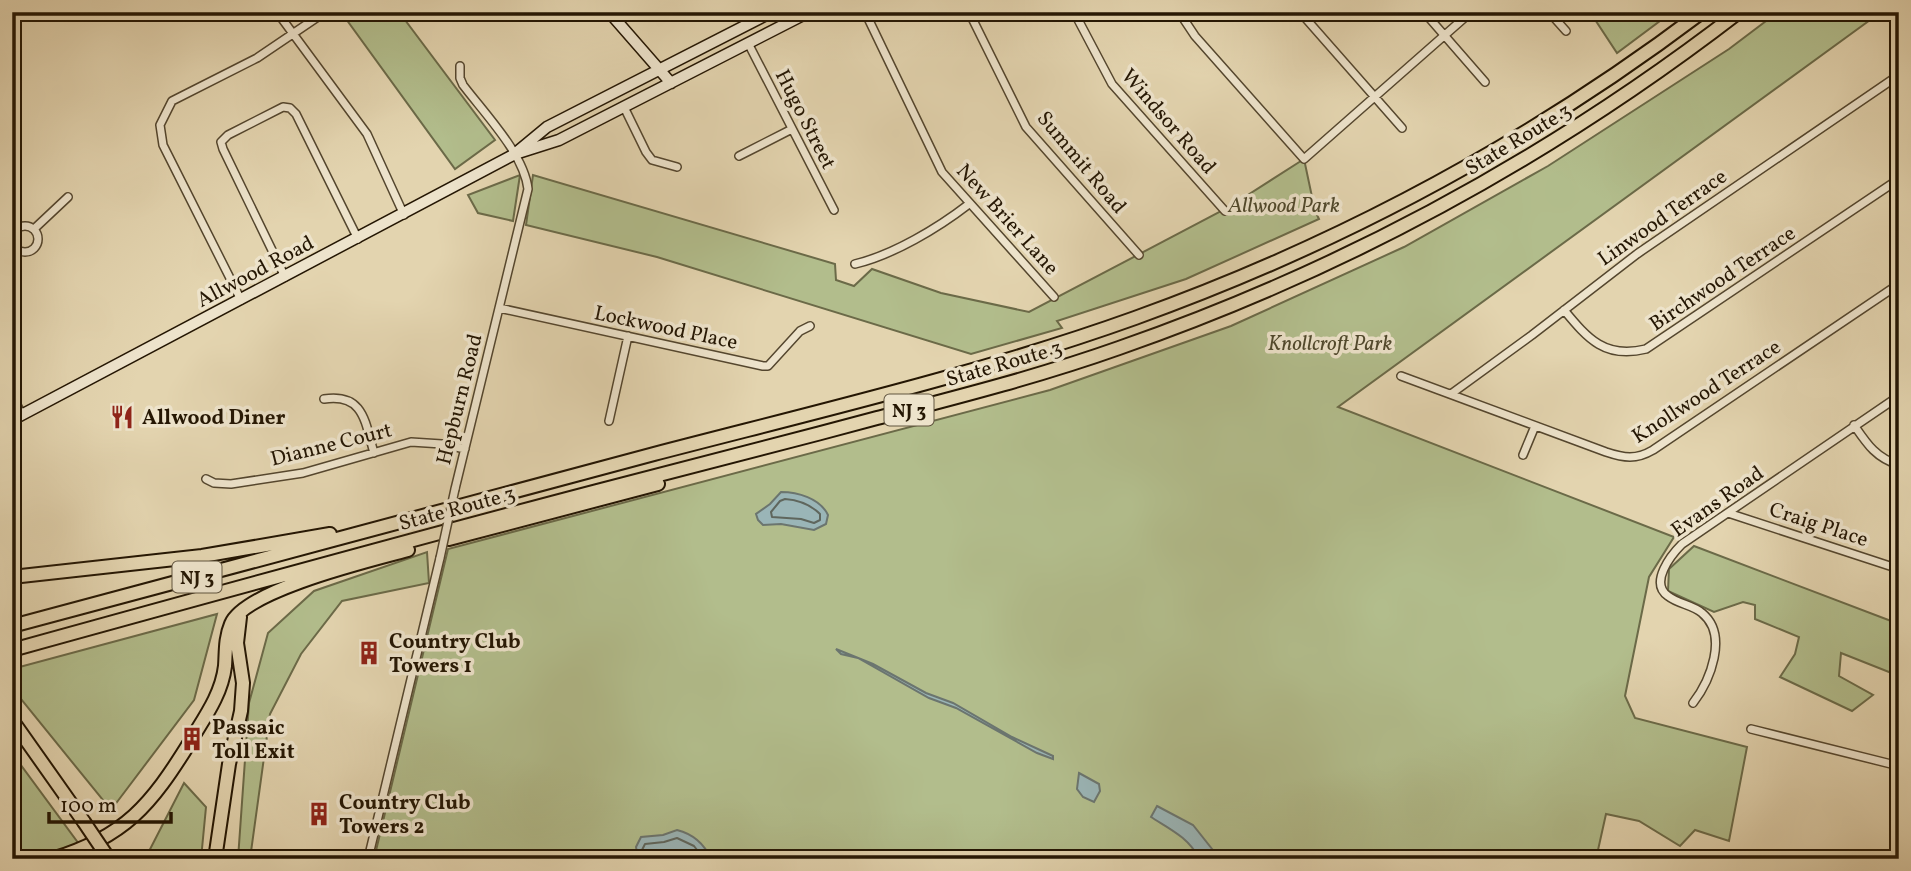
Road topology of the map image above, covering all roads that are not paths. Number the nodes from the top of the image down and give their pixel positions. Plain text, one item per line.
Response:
1 (277, 12) edge
2 (325, 12) edge
3 (610, 12) edge
4 (772, 12) edge
5 (809, 12) edge
6 (865, 12) edge
7 (969, 12) edge
8 (1074, 12) edge
9 (1179, 12) edge
10 (1300, 12) edge
11 (1424, 12) edge
12 (1471, 12) edge
13 (1549, 12) edge
14 (1699, 12) edge
15 (1739, 12) edge
16 (1566, 31) dead end
17 (293, 33) junction
18 (1445, 35) junction
19 (748, 44) junction
20 (460, 66) dead end
21 (659, 70) junction
22 (1899, 75) edge
23 (1485, 82) dead end
24 (671, 83) junction
25 (1375, 97) junction
26 (624, 107) junction
27 (1402, 128) dead end
28 (792, 129) junction
29 (515, 154) junction
30 (739, 156) dead end
31 (677, 167) dead end
32 (1899, 179) edge
33 (68, 197) dead end
34 (969, 204) junction
35 (834, 210) dead end
36 (1225, 211) dead end
37 (404, 215) junction
38 (34, 229) junction
39 (358, 239) junction
40 (14, 249) edge
41 (1139, 254) dead end
42 (855, 264) dead end
43 (285, 277) junction
44 (1899, 284) edge
45 (1054, 296) dead end
46 (240, 300) junction
47 (499, 308) junction
48 (1564, 310) junction
49 (810, 326) dead end
50 (628, 336) junction
51 (1401, 376) dead end
52 (1451, 394) junction
53 (12, 395) edge
54 (1899, 396) edge
55 (324, 399) dead end
56 (22, 415) junction
57 (12, 420) edge
58 (609, 421) dead end
59 (1854, 425) junction
60 (1535, 426) junction
61 (465, 449) junction
62 (757, 450) junction
63 (374, 453) junction
64 (1523, 456) dead end
65 (1899, 465) edge
66 (206, 479) dead end
67 (1728, 513) junction
68 (382, 527) junction
69 (1899, 569) edge
70 (12, 577) edge
71 (251, 604) junction
72 (12, 626) edge
73 (12, 650) edge
74 (1693, 703) dead end
75 (12, 720) edge
76 (1751, 729) dead end
77 (1899, 766) edge
78 (52, 859) edge
79 (109, 859) edge
80 (215, 859) edge
81 (368, 859) edge
82 (1774, 859) edge
83 (1781, 859) edge

1 - 17 street
2 - 17 street
3 - 21 main road
4 - 21 main road, Allwood Road
5 - 19 main road, Allwood Road
6 - 34 street, New Brier Lane
7 - 41 street, Summit Road
8 - 36 street, Windsor Road
9 - 25 street
10 - 25 street
11 - 18 street
12 - 18 street
13 - 16 street
14 - 68 highway, State Route 3 / NJ 3
15 - 62 highway, State Route 3 / NJ 3
17 - 37 street
17 - 46 street
18 - 23 street
18 - 25 street
19 - 24 main road, Allwood Road
19 - 28 street, Hugo Street
20 - 29 street, Hepburn Road
21 - 24 main road
21 - 29 main road, Allwood Road
22 - 48 street, Linwood Terrace
24 - 26 main road, Allwood Road
25 - 27 street
26 - 29 main road, Allwood Road
26 - 31 street
28 - 30 street
28 - 35 street, Hugo Street
29 - 37 main road, Allwood Road
29 - 47 street, Hepburn Road
32 - 48 street, Birchwood Terrace
33 - 38 street
34 - 42 street
34 - 45 street, New Brier Lane
37 - 39 main road, Allwood Road
38 - 40 street
38 - 40 street
39 - 43 main road, Allwood Road
39 - 43 street
43 - 46 main road, Allwood Road
44 - 60 street, Knollwood Terrace
46 - 56 main road, Allwood Road
47 - 50 street, Lockwood Place
47 - 61 street, Hepburn Road
48 - 52 street, Linwood Terrace
49 - 50 street, Lockwood Place
50 - 58 street
51 - 52 street, Knollwood Terrace
52 - 60 street, Knollwood Terrace
53 - 56 street
54 - 59 street, Evans Road
55 - 63 street
56 - 57 main road, Allwood Road
59 - 65 street
59 - 67 street, Evans Road
60 - 64 street
61 - 63 street, Dianne Court
61 - 81 street, Hepburn Road, bridge
62 - 71 highway
62 - 73 highway, State Route 3 / NJ 3
63 - 66 street, Dianne Court
67 - 69 street, Craig Place
67 - 74 street, Evans Road
68 - 70 highway
68 - 72 highway, State Route 3 / NJ 3
71 - 78 highway
71 - 80 highway
75 - 79 highway, bridge
76 - 77 street
82 - 83 street

